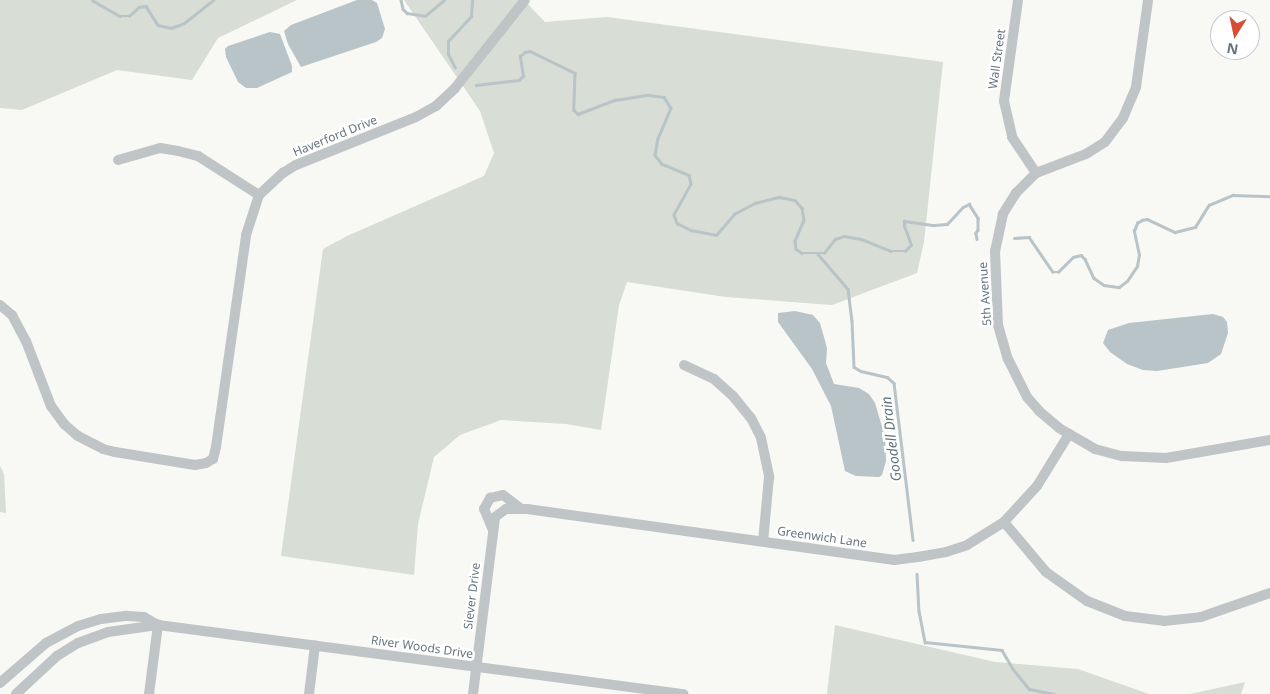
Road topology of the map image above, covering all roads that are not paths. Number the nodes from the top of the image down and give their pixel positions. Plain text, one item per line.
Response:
1 (525, 0) edge
2 (1018, 0) edge
3 (1148, 0) edge
4 (118, 160) dead end
5 (1036, 173) junction
6 (259, 195) junction
7 (0, 305) edge
8 (684, 365) dead end
9 (1069, 434) junction
10 (1270, 440) edge
11 (490, 498) joint
12 (520, 508) junction
13 (499, 514) joint
14 (1004, 522) junction
15 (493, 530) junction
16 (763, 542) junction
17 (1270, 593) edge
18 (158, 625) junction
19 (315, 645) junction
20 (476, 666) junction
21 (0, 682) edge
22 (16, 694) edge
23 (149, 694) edge
24 (309, 694) edge
25 (473, 694) edge
26 (683, 694) edge

1 - 6 street, Haverford Drive
2 - 5 street, Wall Street
3 - 5 street
4 - 6 street
5 - 9 street, 5th Avenue
6 - 7 street, Haverford Drive
8 - 16 street
9 - 10 street, 5th Avenue
9 - 14 street, Greenwich Lane
11 - 12 street, Greenwich Lane
11 - 15 street, Siever Drive
12 - 13 street, Greenwich Lane
12 - 16 street, Greenwich Lane
13 - 15 street, Siever Drive
14 - 16 street, Greenwich Lane
14 - 17 street
15 - 20 street, Siever Drive
18 - 19 street, River Woods Drive
18 - 21 street, River Woods Drive
18 - 22 street, River Woods Drive
18 - 23 street
19 - 20 street, River Woods Drive
19 - 24 street
20 - 25 street, Siever Drive
20 - 26 street, River Woods Drive

